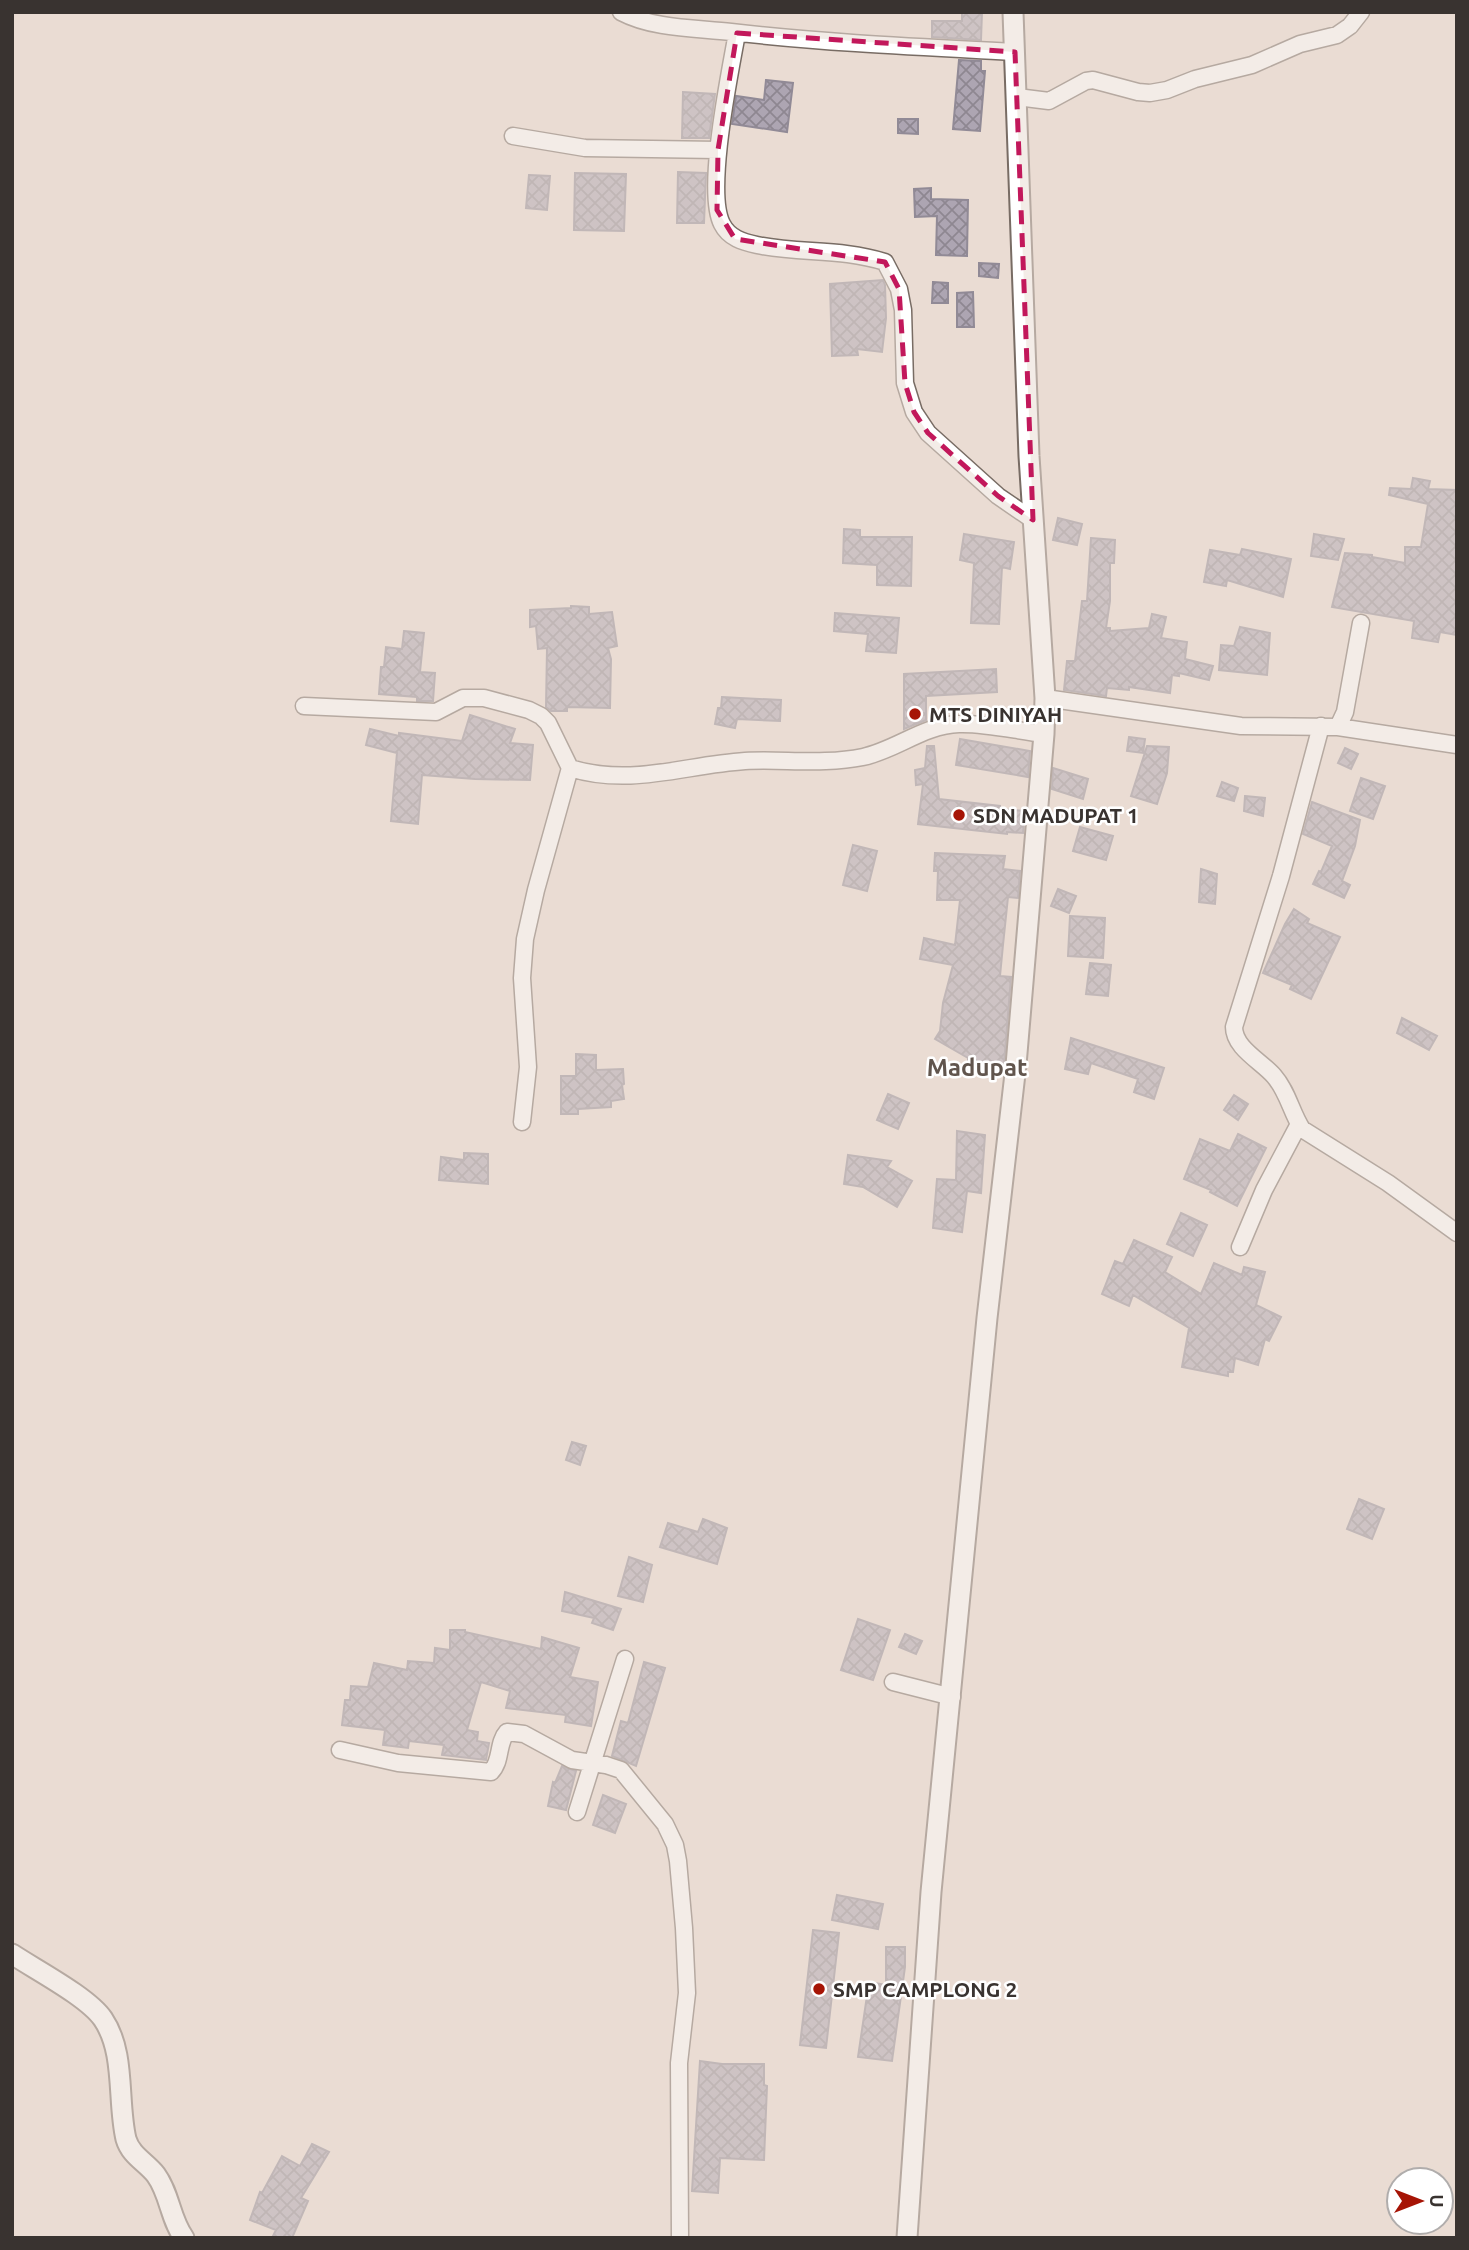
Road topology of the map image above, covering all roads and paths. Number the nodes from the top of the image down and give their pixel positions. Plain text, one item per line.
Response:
1 (621, 12) edge
2 (1013, 12) edge
3 (1361, 12) edge
4 (737, 33) junction
5 (1015, 52) junction
6 (1017, 97) junction
7 (513, 136) dead end
8 (718, 150) junction
9 (1033, 520) junction
10 (1361, 623) dead end
11 (1045, 698) junction
12 (304, 706) dead end
13 (1329, 727) junction
14 (1044, 734) junction
15 (1457, 745) edge
16 (570, 768) junction
17 (522, 1122) dead end
18 (1299, 1124) junction
19 (1457, 1233) edge
20 (1240, 1247) dead end
21 (625, 1659) dead end
22 (893, 1682) dead end
23 (951, 1698) junction
24 (340, 1749) dead end
25 (594, 1763) junction
26 (577, 1812) dead end
27 (12, 1954) edge
28 (184, 2238) edge
29 (680, 2238) edge
30 (907, 2238) edge

1 - 4 street
2 - 5 street
3 - 6 street
4 - 5 street
4 - 8 street
5 - 6 street
6 - 9 street
7 - 8 street
8 - 9 street
9 - 11 street
10 - 13 street
11 - 13 street
11 - 14 street
12 - 16 street
13 - 15 street
13 - 18 street
14 - 16 street
14 - 23 street
16 - 17 street
18 - 19 street
18 - 20 street
21 - 25 street
22 - 23 street
23 - 30 street
24 - 25 street
25 - 26 street
25 - 29 street
27 - 28 street

